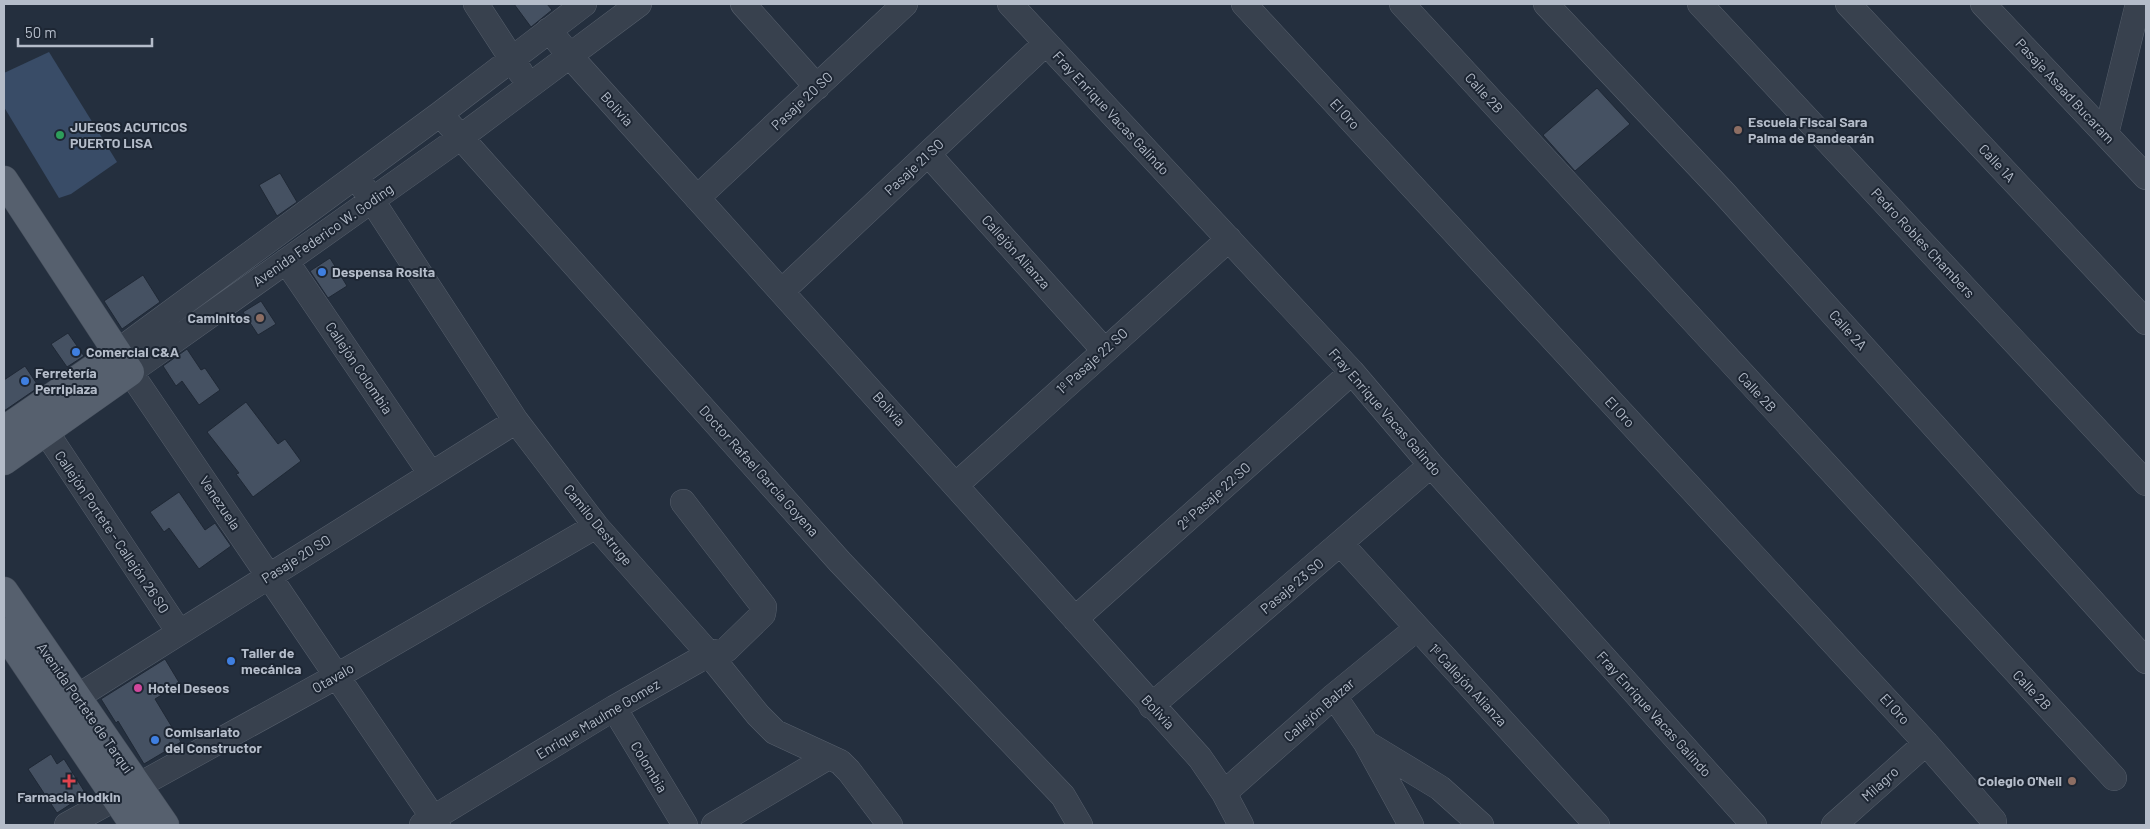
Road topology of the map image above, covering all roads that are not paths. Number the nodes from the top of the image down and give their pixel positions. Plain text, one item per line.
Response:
1 (476, 4) edge
2 (584, 4) edge
3 (639, 4) edge
4 (743, 4) edge
5 (905, 4) edge
6 (1010, 4) edge
7 (1244, 4) edge
8 (1402, 4) edge
9 (1546, 4) edge
10 (1700, 4) edge
11 (1848, 4) edge
12 (1983, 4) edge
13 (2138, 4) edge
14 (549, 30) junction
15 (1045, 44) junction
16 (569, 55) junction
17 (511, 60) junction
18 (529, 84) junction
19 (817, 87) junction
20 (440, 114) junction
21 (2106, 134) junction
22 (461, 137) junction
23 (928, 154) junction
24 (356, 176) junction
25 (2146, 177) edge
26 (4, 180) edge
27 (697, 198) junction
28 (371, 202) junction
29 (1229, 238) junction
30 (286, 262) junction
31 (782, 291) junction
32 (2146, 322) edge
33 (1104, 350) junction
34 (124, 362) junction
35 (1352, 372) junction
36 (516, 421) junction
37 (4, 430) edge
38 (46, 432) junction
39 (4, 461) edge
40 (1431, 465) junction
41 (431, 474) junction
42 (2146, 483) edge
43 (957, 484) junction
44 (683, 502) dead end
45 (596, 526) junction
46 (1341, 544) junction
47 (269, 576) junction
48 (4, 590) edge
49 (1076, 619) junction
50 (1416, 629) junction
51 (4, 632) edge
52 (179, 632) junction
53 (709, 654) junction
54 (2146, 661) edge
55 (337, 676) junction
56 (77, 696) junction
57 (1334, 696) junction
58 (1151, 706) junction
59 (614, 708) junction
60 (1366, 743) junction
61 (1926, 743) junction
62 (828, 757) junction
63 (2114, 778) dead end
64 (127, 793) junction
65 (1224, 793) junction
66 (1063, 796) junction
67 (1994, 821) dead end
68 (431, 823) edge
69 (67, 825) edge
70 (134, 825) edge
71 (165, 825) edge
72 (685, 825) edge
73 (714, 825) edge
74 (890, 825) edge
75 (1058, 825) edge
76 (1080, 825) edge
77 (1241, 825) edge
78 (1410, 825) edge
79 (1481, 825) edge
80 (1597, 825) edge
81 (1754, 825) edge
82 (1834, 825) edge

1 - 17 street
2 - 14 street, Avenida Federico W. Goding
3 - 16 street, Avenida Federico W. Goding
4 - 19 street
5 - 19 street, Pasaje 20 SO
6 - 15 street, Fray Enrique Vacas Galindo
7 - 61 street, El Oro
8 - 63 street, Calle 2B
9 - 54 street, Calle 2A
10 - 42 street, Pedro Robles Chambers
11 - 32 street, Calle 1A
12 - 21 street, Pasaje Asaad Bucaram
13 - 21 street
14 - 16 street, Bolivia
14 - 17 street, Avenida Federico W. Goding
15 - 23 street, Pasaje 21 SO
15 - 29 street, Fray Enrique Vacas Galindo
16 - 18 street, Avenida Federico W. Goding
16 - 27 street, Bolivia
17 - 18 street
17 - 20 street, Avenida Federico W. Goding
18 - 22 street, Avenida Federico W. Goding
19 - 27 street, Pasaje 20 SO
20 - 22 street, Doctor Rafael García Goyena
20 - 24 street, Avenida Federico W. Goding
21 - 25 street, Pasaje Asaad Bucaram
22 - 28 street, Avenida Federico W. Goding
22 - 66 street, Doctor Rafael García Goyena
23 - 31 street, Pasaje 21 SO
23 - 33 street, Callejón Alianza
24 - 28 street, Camilo Destruge
24 - 34 street, Avenida Federico W. Goding
26 - 34 main road, Venezuela
27 - 31 street, Bolivia
28 - 30 street, Avenida Federico W. Goding
28 - 36 street, Camilo Destruge
29 - 33 street, 1º Pasaje 22 SO
29 - 35 street, Fray Enrique Vacas Galindo
30 - 34 street, Avenida Federico W. Goding
30 - 41 street, Callejón Colombia
31 - 43 street, Bolivia
33 - 43 street, 1º Pasaje 22 SO
34 - 37 main road, Avenida Federico W. Goding
34 - 38 main road, Avenida Federico W. Goding
34 - 47 street, Venezuela
35 - 40 street, Fray Enrique Vacas Galindo
35 - 49 street, 2º Pasaje 22 SO
36 - 41 street, Pasaje 20 SO
36 - 45 street, Camilo Destruge
38 - 39 main road, Avenida Federico W. Goding
38 - 52 street, Callejón Portete - Callejón 26 SO
40 - 46 street, Pasaje 23 SO
40 - 81 street, Fray Enrique Vacas Galindo
41 - 47 street, Pasaje 20 SO
43 - 49 street, Bolivia
44 - 53 street, Enrique Maulme Gomez
45 - 53 street, Camilo Destruge
45 - 55 street, Otavalo
46 - 50 street, 1º Callejón Alianza
46 - 58 street, Pasaje 23 SO
47 - 52 street, Pasaje 20 SO
47 - 55 street, Venezuela
48 - 56 main road, Avenida Portete de Tarqui
49 - 58 street, Bolivia
50 - 57 street, Callejón Balzar
50 - 80 street, 1º Callejón Alianza
51 - 64 main road, Avenida Portete de Tarqui
52 - 56 street, Pasaje 20 SO
53 - 59 street, Enrique Maulme Gomez
53 - 62 street, Camilo Destruge
55 - 64 street, Otavalo
55 - 68 street, Venezuela
56 - 64 main road, Avenida Portete de Tarqui
57 - 60 street
57 - 65 street, Callejón Balzar
58 - 65 street, Bolivia
59 - 68 street, Enrique Maulme Gomez
59 - 72 street, Colombia
60 - 78 street
60 - 79 street
61 - 67 street, El Oro
61 - 82 street, Milagro
62 - 73 street
62 - 74 street, Camilo Destruge
64 - 69 street, Otavalo
64 - 70 main road, Avenida Portete de Tarqui
64 - 71 main road, Avenida Portete de Tarqui
65 - 77 street, Bolivia
66 - 75 street
66 - 76 street, Doctor Rafael García Goyena

